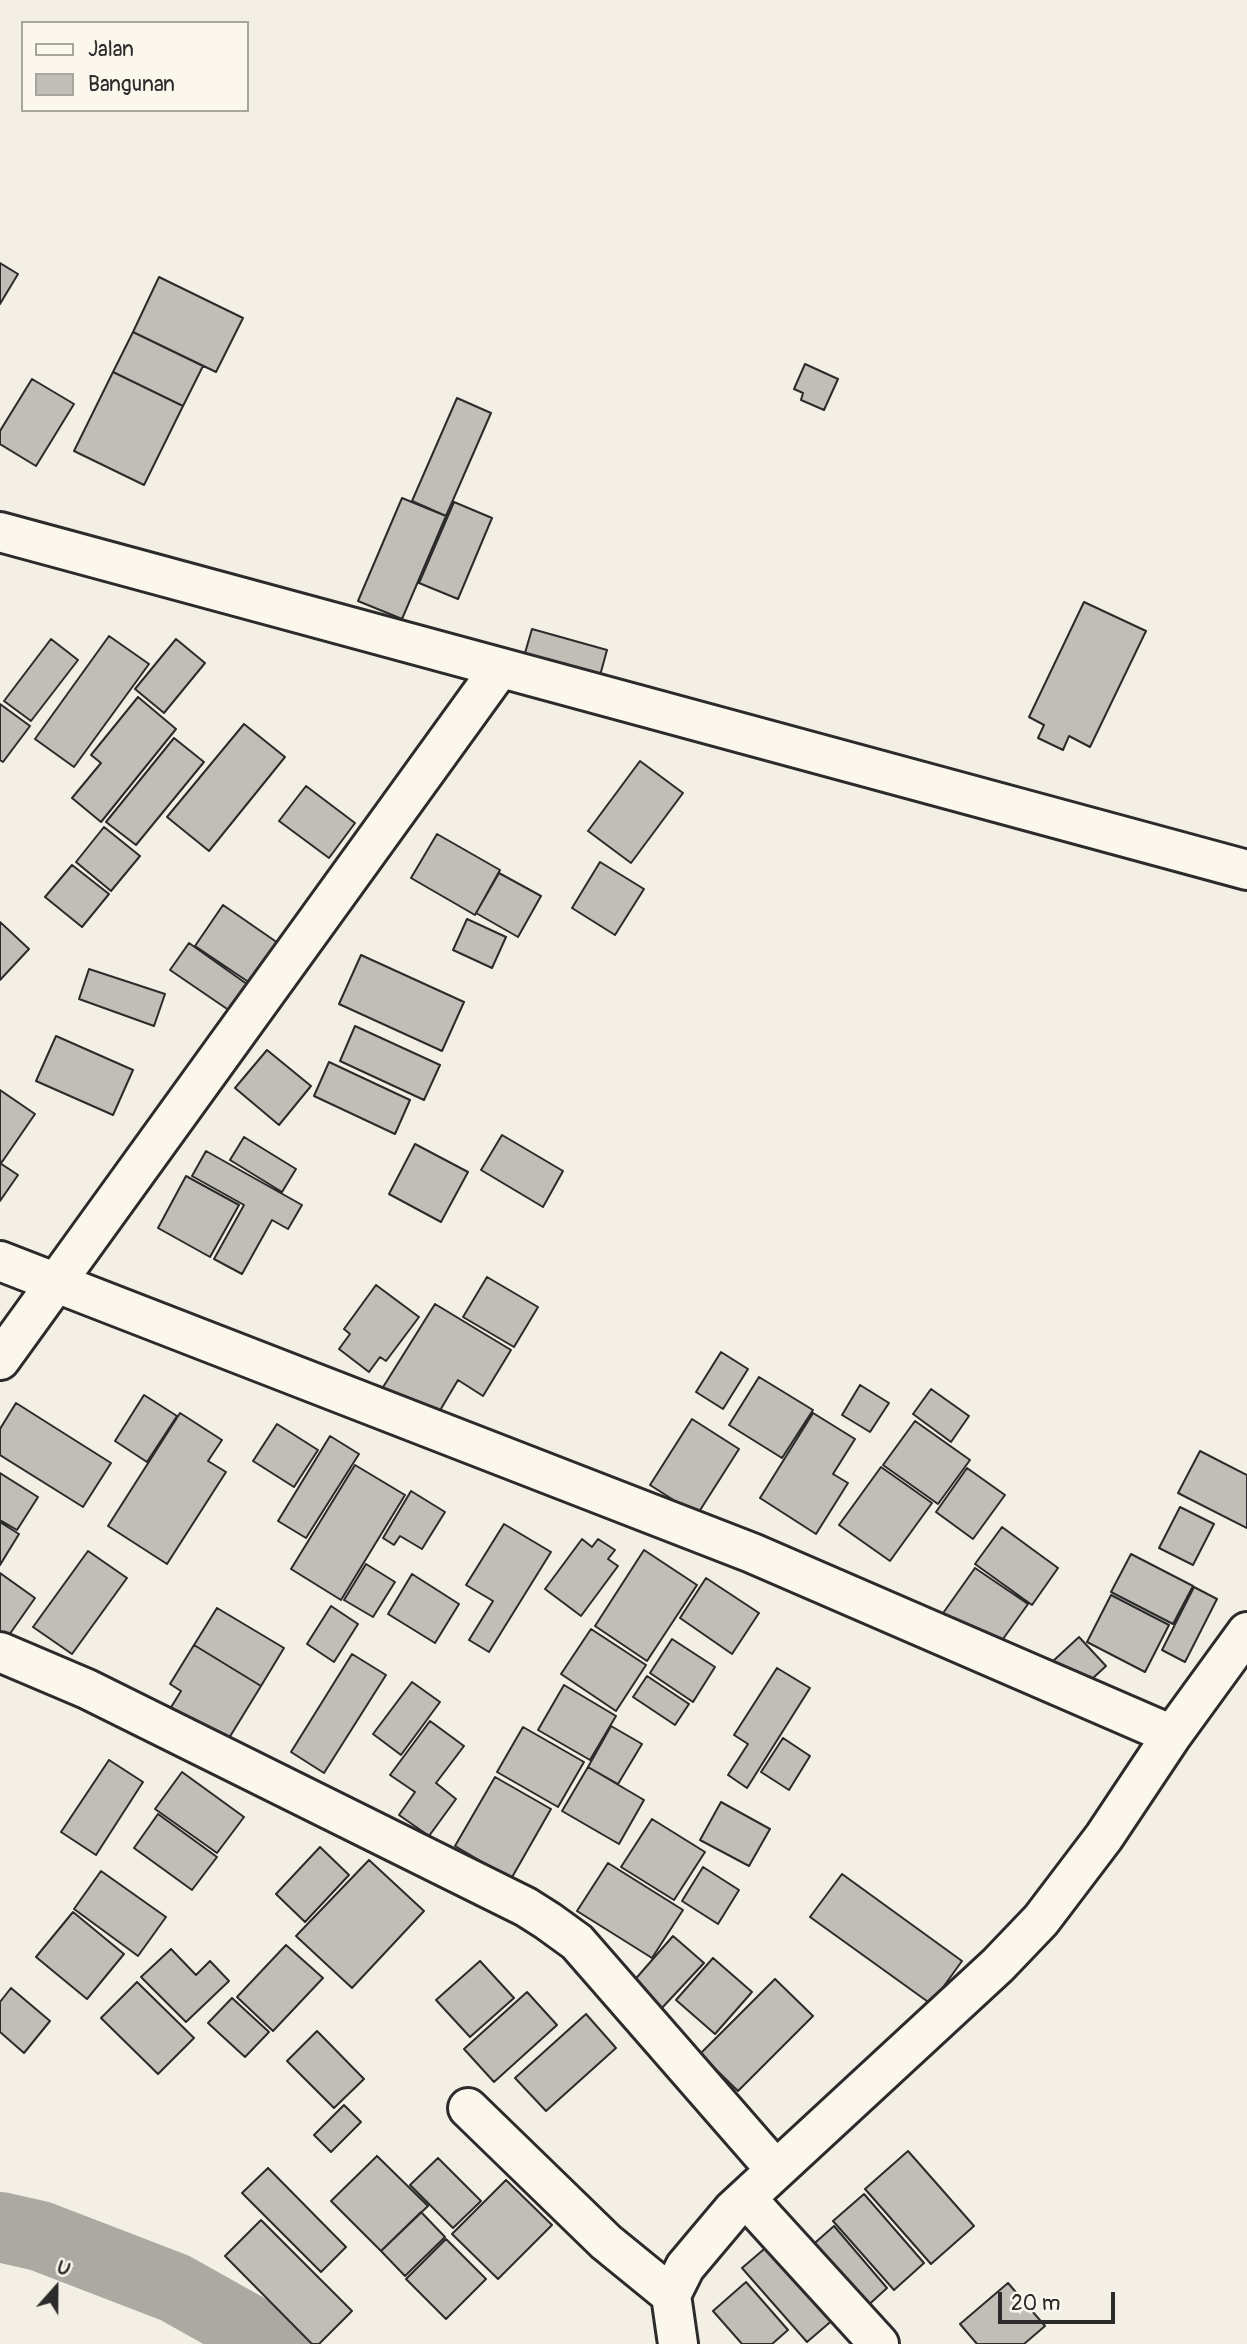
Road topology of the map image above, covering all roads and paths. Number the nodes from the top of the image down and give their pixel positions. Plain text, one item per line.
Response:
1 (0, 532) edge
2 (500, 668) junction
3 (1247, 870) edge
4 (0, 1261) edge
5 (54, 1282) junction
6 (0, 1360) edge
7 (1247, 1632) edge
8 (0, 1652) edge
9 (1172, 1735) junction
10 (468, 2108) dead end
11 (775, 2169) junction
12 (746, 2198) junction
13 (671, 2295) junction
14 (678, 2344) edge
15 (879, 2344) edge

1 - 2 street
2 - 3 street
2 - 5 street
4 - 5 street
5 - 6 street
5 - 9 street
7 - 9 street
8 - 11 street
9 - 11 street
10 - 13 street
11 - 12 street
12 - 13 street
12 - 15 street
13 - 14 street

